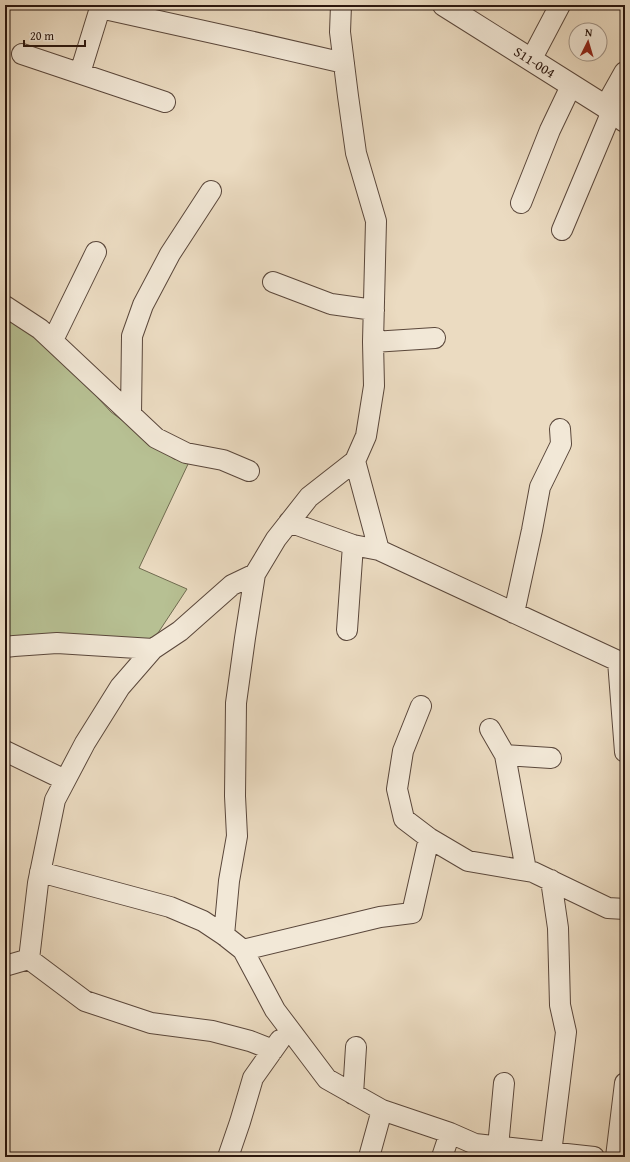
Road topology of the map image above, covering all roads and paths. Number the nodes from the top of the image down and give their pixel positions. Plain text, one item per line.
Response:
1 (341, 5) edge
2 (444, 5) edge
3 (560, 5) edge
4 (100, 6) edge
5 (22, 54) dead end
6 (531, 60) junction
7 (344, 63) junction
8 (625, 73) edge
9 (80, 74) junction
10 (571, 86) junction
11 (165, 102) dead end
12 (614, 113) edge
13 (211, 191) dead end
14 (520, 203) dead end
15 (562, 230) dead end
16 (96, 252) dead end
17 (273, 282) dead end
18 (5, 306) edge
19 (374, 310) junction
20 (436, 338) dead end
21 (53, 340) junction
22 (373, 342) junction
23 (131, 414) junction
24 (560, 429) dead end
25 (355, 461) junction
26 (248, 471) dead end
27 (289, 522) junction
28 (353, 545) junction
29 (379, 550) junction
30 (255, 574) junction
31 (514, 613) junction
32 (347, 630) dead end
33 (5, 647) edge
34 (153, 649) junction
35 (421, 706) dead end
36 (624, 720) edge
37 (490, 729) dead end
38 (5, 751) edge
39 (625, 752) edge
40 (505, 755) junction
41 (551, 758) dead end
42 (65, 780) junction
43 (428, 838) junction
44 (526, 870) junction
45 (40, 872) junction
46 (551, 880) junction
47 (625, 909) edge
48 (224, 935) junction
49 (243, 950) junction
50 (29, 959) junction
51 (5, 966) edge
52 (288, 1028) junction
53 (356, 1047) dead end
54 (273, 1050) junction
55 (504, 1083) dead end
56 (625, 1083) edge
57 (353, 1094) junction
58 (382, 1110) junction
59 (450, 1133) junction
60 (498, 1147) junction
61 (551, 1153) junction
62 (228, 1157) edge
63 (369, 1157) edge
64 (442, 1157) edge
65 (594, 1157) edge
66 (616, 1157) edge

1 - 7 street
2 - 6 street, S11-004
3 - 6 street
4 - 7 street
4 - 9 street
5 - 9 street
6 - 10 street, S11-004
7 - 19 street
8 - 12 street
9 - 11 street
10 - 12 street, S11-004
10 - 14 street
12 - 15 street
13 - 23 street
16 - 21 street
17 - 19 street
18 - 21 street
19 - 22 street
20 - 22 street
21 - 23 street
22 - 25 street
23 - 26 street
24 - 31 street
25 - 27 street
25 - 29 street
27 - 28 street
27 - 30 street
28 - 29 street
28 - 32 street
29 - 31 street
30 - 34 street
30 - 48 street
31 - 36 street
33 - 34 street
34 - 42 street
35 - 43 street
36 - 39 street
37 - 40 street
38 - 42 street
40 - 41 street
40 - 44 street
42 - 45 street
43 - 44 street
43 - 49 street
44 - 46 street
45 - 48 street
45 - 50 street
46 - 47 street
46 - 61 street
48 - 49 street
49 - 52 street
50 - 51 street
50 - 54 street
52 - 54 street
52 - 57 street
53 - 57 street
54 - 62 street
55 - 60 street
56 - 66 street
57 - 58 street
58 - 59 street
58 - 63 street
59 - 60 street
59 - 64 street
60 - 61 street
61 - 65 street

